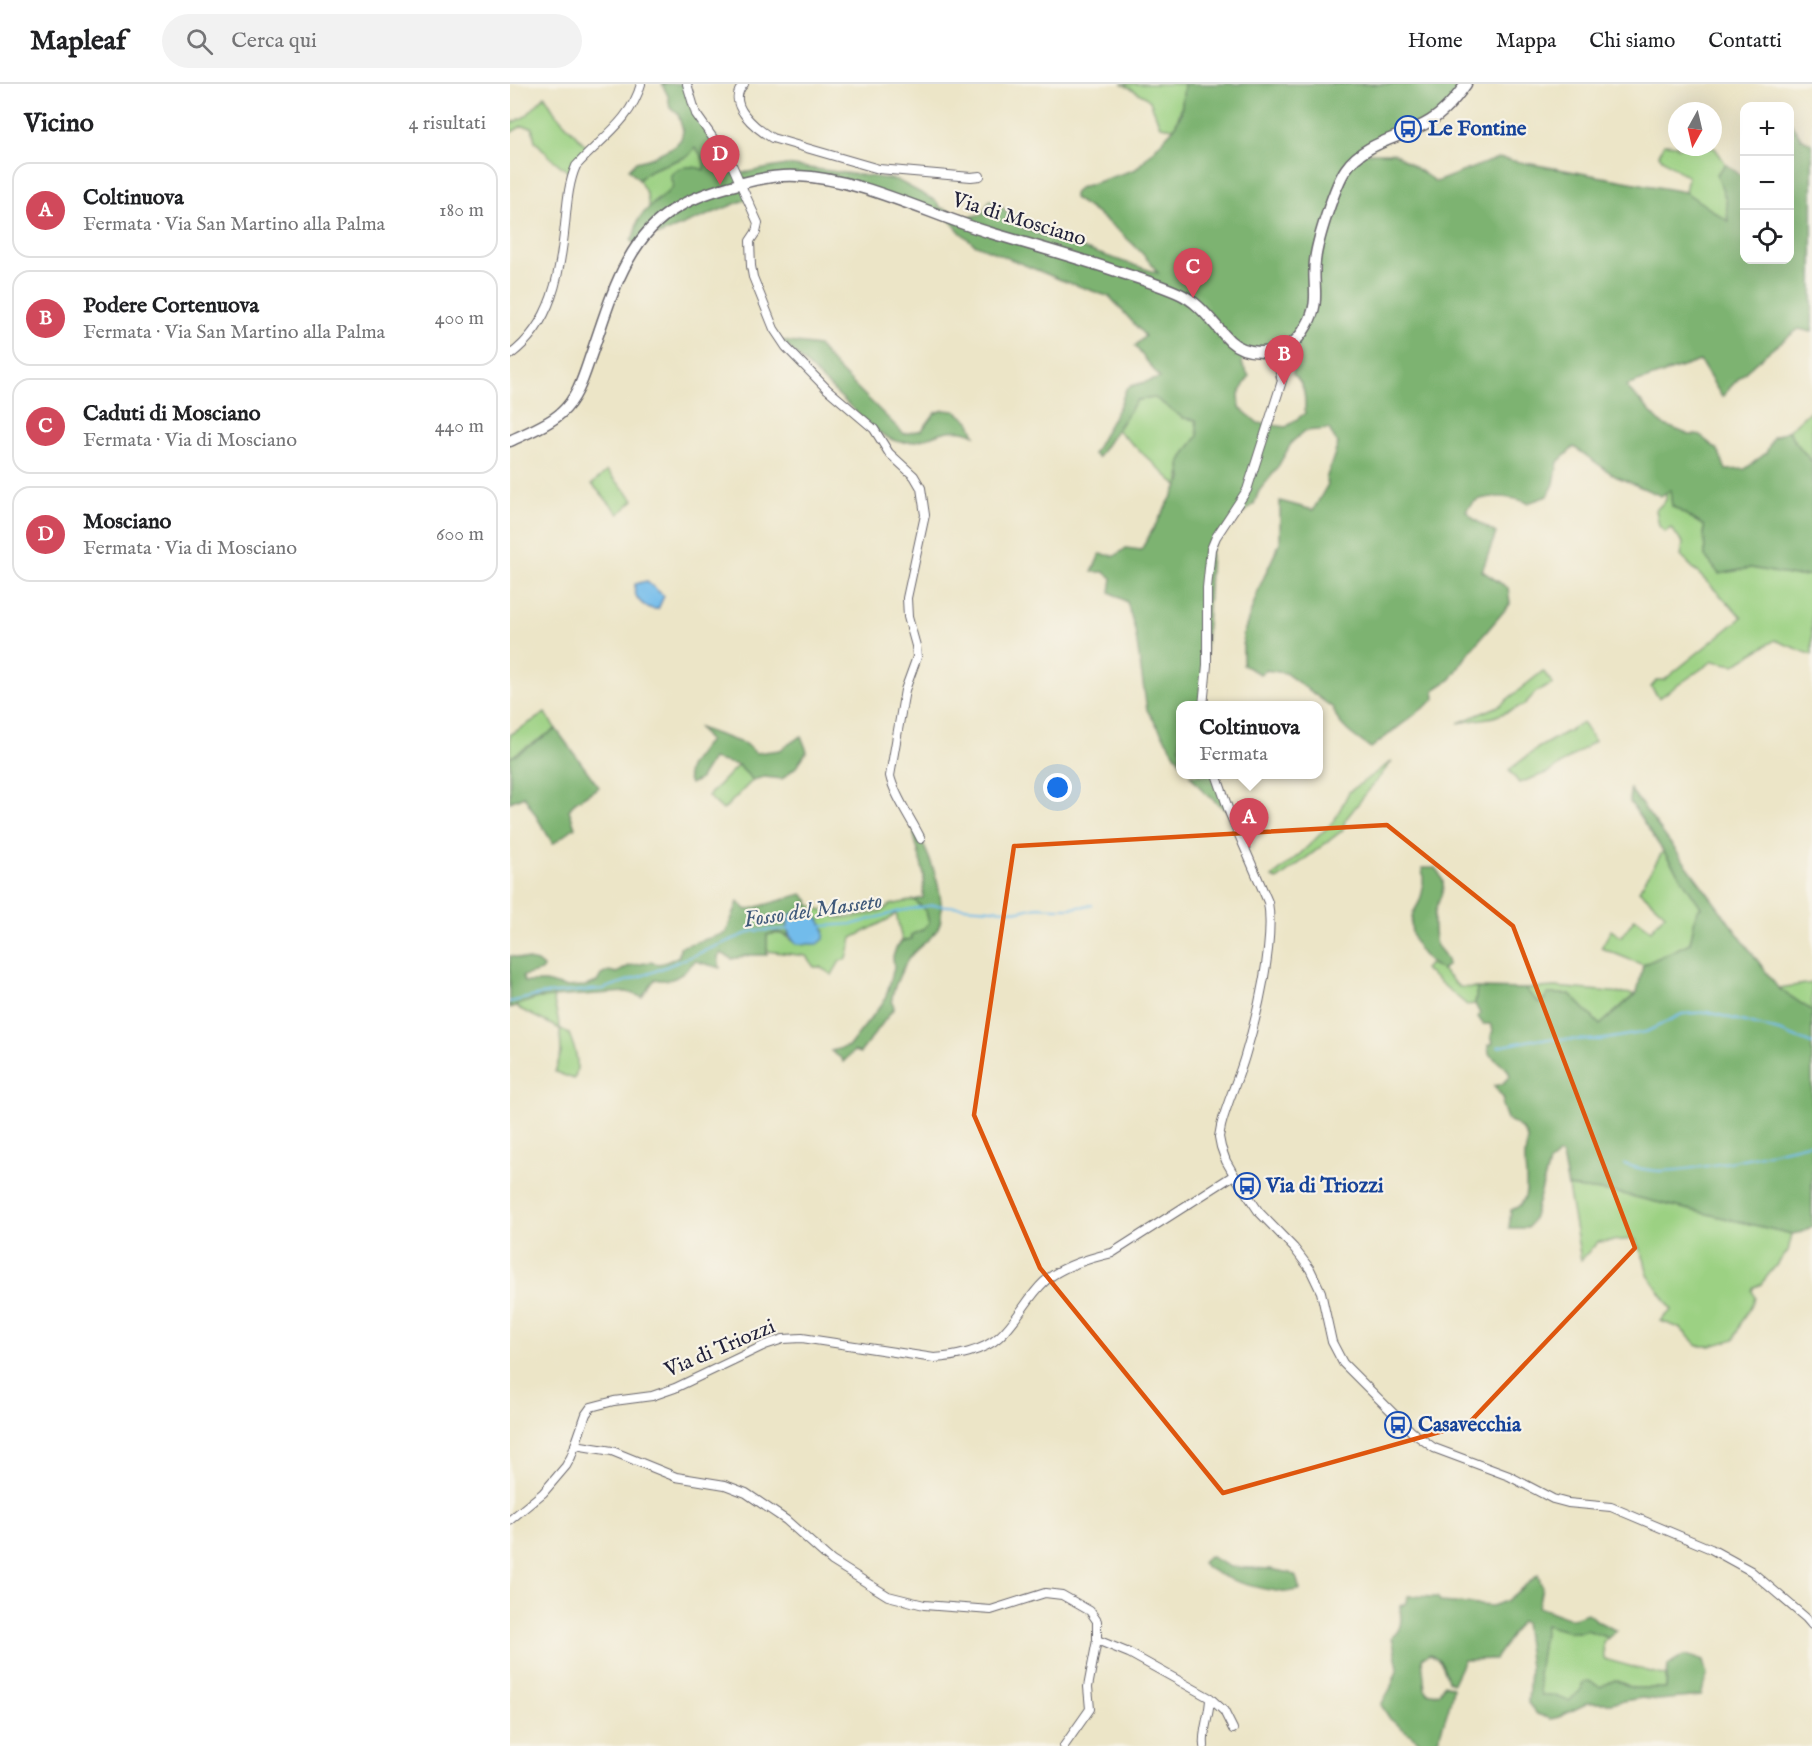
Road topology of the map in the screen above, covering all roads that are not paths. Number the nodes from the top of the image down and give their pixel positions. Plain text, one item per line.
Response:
1 (641, 84) edge
2 (687, 84) edge
3 (744, 84) edge
4 (1466, 84) edge
5 (981, 176) dead end
6 (741, 183) junction
7 (1292, 344) junction
8 (1262, 352) junction
9 (510, 355) edge
10 (1281, 382) junction
11 (510, 441) edge
12 (1203, 701) edge
13 (1218, 779) edge
14 (921, 839) dead end
15 (1234, 1174) junction
16 (575, 1445) junction
17 (510, 1520) edge
18 (1812, 1625) edge
19 (1097, 1640) junction
20 (1210, 1698) junction
21 (1233, 1730) dead end
22 (1064, 1746) edge
23 (1204, 1746) edge

1 - 9 street
2 - 6 street
3 - 5 street, Via di Mosciano
4 - 7 main road
6 - 8 main road, Via di Mosciano
6 - 11 main road, Via di Mosciano
6 - 14 street
7 - 8 main road
7 - 10 street
8 - 10 street
10 - 12 street
13 - 15 street
15 - 16 street, Via di Triozzi
15 - 18 street
16 - 17 street, Via di Triozzi
16 - 19 street
19 - 20 street
19 - 22 street
20 - 21 street
20 - 23 street

